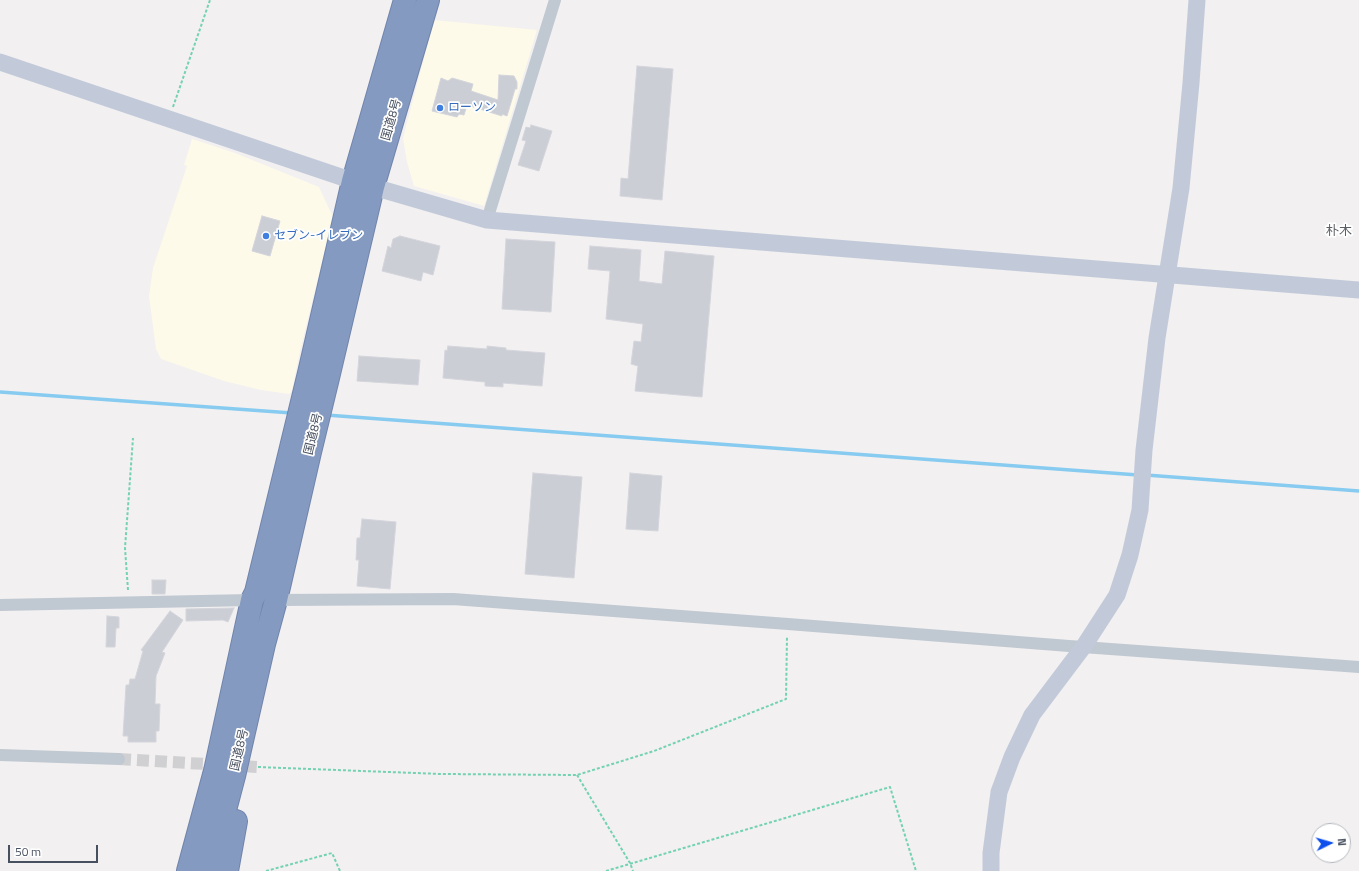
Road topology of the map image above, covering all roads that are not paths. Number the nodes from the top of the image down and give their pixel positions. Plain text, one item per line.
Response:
1 (405, 0) edge
2 (428, 0) edge
3 (555, 0) edge
4 (1197, 0) edge
5 (0, 62) edge
6 (363, 184) junction
7 (487, 220) junction
8 (1168, 275) junction
9 (1359, 290) edge
10 (295, 470) junction
11 (252, 600) junction
12 (276, 600) junction
13 (0, 605) edge
14 (1084, 646) junction
15 (1359, 667) edge
16 (258, 672) junction
17 (229, 708) junction
18 (0, 755) edge
19 (119, 759) tunnel mouth
20 (176, 871) edge
21 (188, 871) edge
22 (209, 871) edge
23 (227, 871) edge
24 (991, 871) edge

1 - 6 highway, 国道8号
2 - 6 highway, 国道8号
3 - 7 street
4 - 8 street
5 - 6 street
6 - 7 street
6 - 10 highway, 国道8号
7 - 8 street
8 - 9 street
8 - 14 street
10 - 11 highway, 国道8号
10 - 12 highway, 国道8号
11 - 13 street
11 - 17 highway, 国道8号
12 - 14 street
12 - 16 highway, 国道8号
14 - 15 street
14 - 24 street
16 - 22 highway, 国道8号
16 - 23 highway
17 - 20 highway
17 - 21 highway, 国道8号
18 - 19 street

